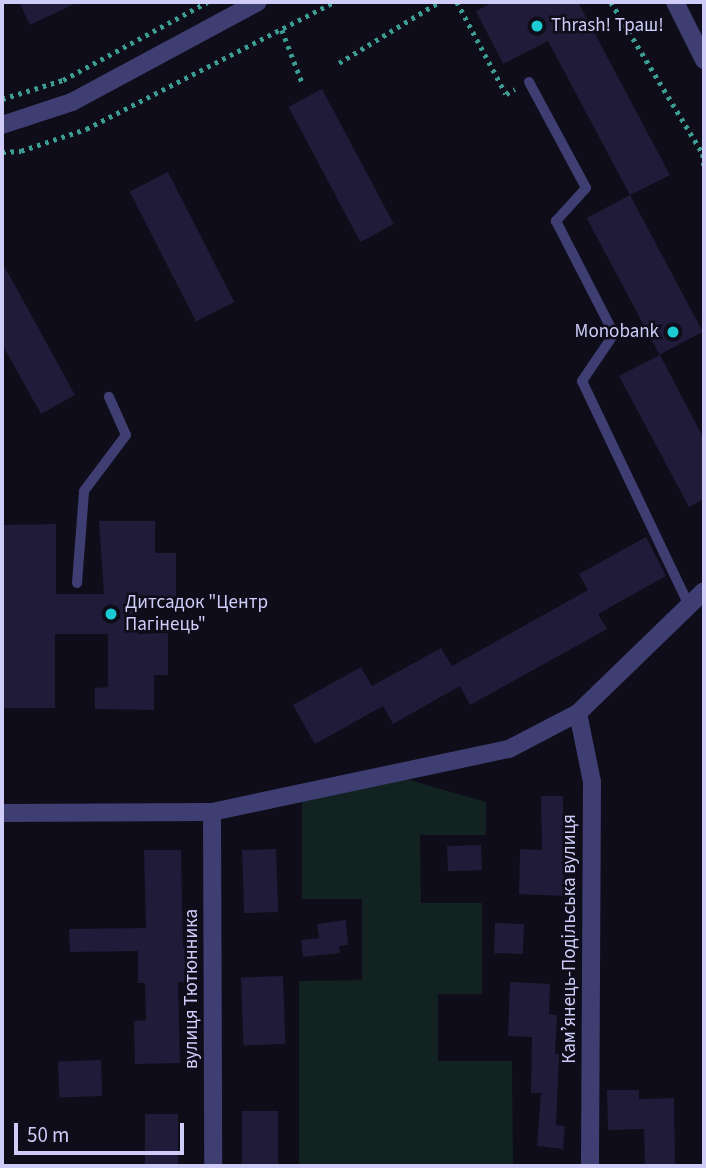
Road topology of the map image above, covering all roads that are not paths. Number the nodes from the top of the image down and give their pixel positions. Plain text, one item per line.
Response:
1 (258, 2) edge
2 (676, 2) edge
3 (704, 60) edge
4 (528, 82) road end
5 (2, 125) edge
6 (109, 397) dead end
7 (77, 583) dead end
8 (704, 591) edge
9 (688, 603) junction
10 (578, 713) junction
11 (212, 812) junction
12 (2, 813) edge
13 (213, 1166) edge
14 (590, 1166) edge

1 - 5 street
2 - 3 street
4 - 9 lane
6 - 7 lane
8 - 9 street
9 - 10 street
10 - 11 street
10 - 14 street, Камʼянець-Подільська вулиця
11 - 12 street
11 - 13 street, вулиця Тютюнника

